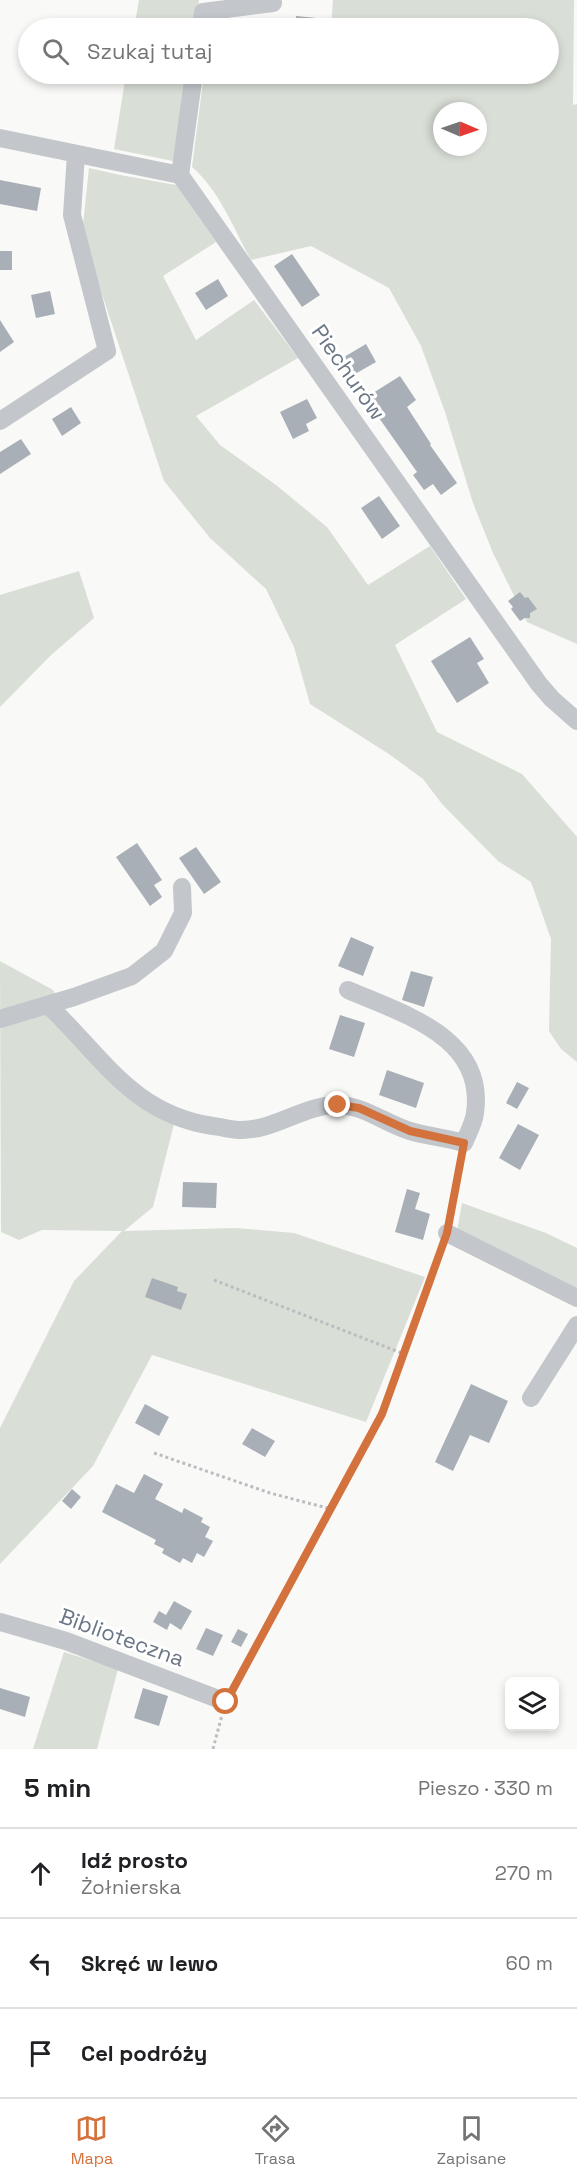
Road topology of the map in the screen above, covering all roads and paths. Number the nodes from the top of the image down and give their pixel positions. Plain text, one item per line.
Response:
1 (273, 3) dead end
2 (202, 18) edge
3 (193, 84) edge
4 (0, 138) edge
5 (76, 154) junction
6 (180, 175) junction
7 (0, 421) edge
8 (577, 721) edge
9 (182, 887) dead end
10 (348, 990) dead end
11 (75, 997) junction
12 (48, 1005) junction
13 (0, 1019) edge
14 (73, 1028) junction
15 (464, 1143) junction
16 (447, 1233) junction
17 (214, 1281) dead end
18 (577, 1298) edge
19 (577, 1325) edge
20 (404, 1354) junction
21 (531, 1398) dead end
22 (154, 1453) dead end
23 (331, 1509) junction
24 (0, 1622) edge
25 (226, 1702) junction
26 (213, 1749) edge

1 - 2 street
3 - 6 street
4 - 5 street
5 - 6 street
5 - 7 street
6 - 8 street, Piechurów
9 - 11 street
10 - 15 street
11 - 12 street
11 - 14 street
12 - 13 street
12 - 14 street
14 - 15 street
15 - 16 path
16 - 18 street
16 - 20 path
17 - 20 path
19 - 21 street
20 - 23 path
22 - 23 path
23 - 25 path
24 - 25 street, Biblioteczna
25 - 26 path

